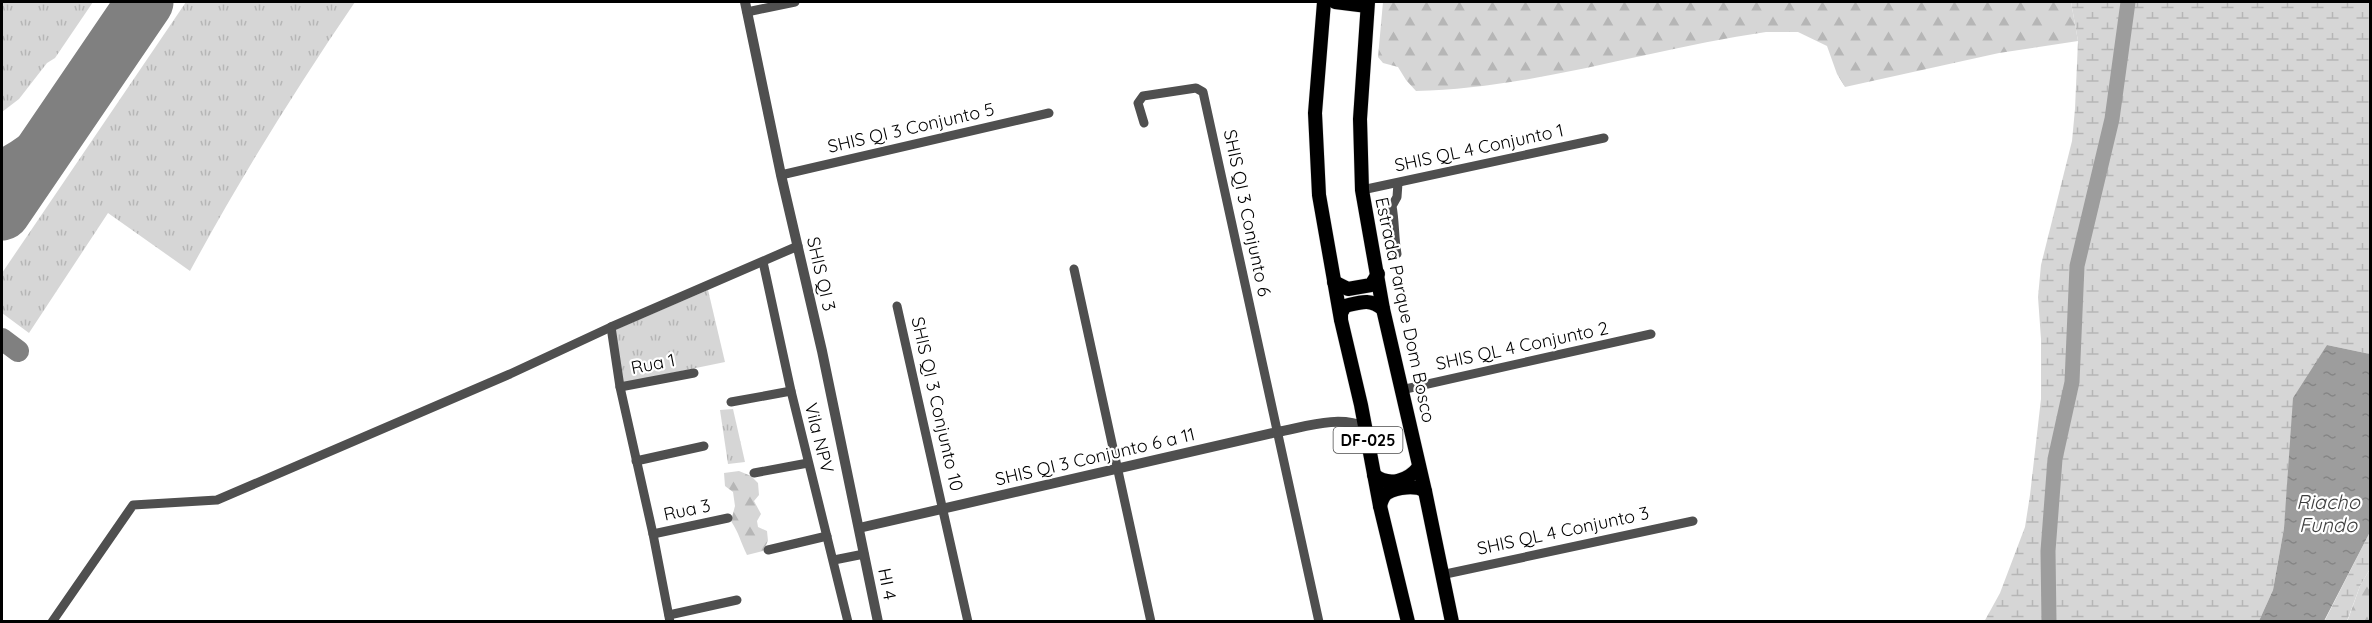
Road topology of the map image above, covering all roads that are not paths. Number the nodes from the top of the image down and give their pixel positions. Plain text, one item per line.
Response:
1 (795, 2) edge
2 (1324, 2) edge
3 (1335, 2) edge
4 (1367, 4) edge
5 (746, 7) edge
6 (1049, 113) dead end
7 (1144, 123) dead end
8 (1604, 138) dead end
9 (781, 175) junction
10 (1398, 183) junction
11 (1362, 190) junction
12 (798, 246) junction
13 (1397, 254) dead end
14 (763, 262) junction
15 (1074, 269) dead end
16 (1378, 274) junction
17 (1334, 282) junction
18 (897, 306) dead end
19 (1383, 309) junction
20 (1341, 320) junction
21 (611, 327) junction
22 (1651, 334) dead end
23 (694, 373) dead end
24 (620, 387) junction
25 (791, 390) junction
26 (1401, 390) junction
27 (731, 402) dead end
28 (1361, 405) junction
29 (1339, 421) junction
30 (1365, 427) junction
31 (1277, 432) junction
32 (704, 446) dead end
33 (636, 461) junction
34 (808, 463) junction
35 (1419, 467) junction
36 (1119, 469) junction
37 (754, 473) dead end
38 (1374, 476) junction
39 (1425, 491) junction
40 (1380, 506) junction
41 (944, 509) junction
42 (728, 518) dead end
43 (1692, 521) dead end
44 (859, 528) junction
45 (653, 534) junction
46 (827, 536) junction
47 (768, 550) dead end
48 (864, 554) junction
49 (834, 560) junction
50 (1441, 575) junction
51 (738, 600) dead end
52 (669, 618) edge
53 (52, 621) edge
54 (848, 621) edge
55 (878, 621) edge
56 (968, 621) edge
57 (1151, 621) edge
58 (1319, 621) edge
59 (1408, 621) edge
60 (1452, 621) edge

1 - 5 street
2 - 17 main road, DF-025
3 - 4 main road
4 - 11 main road, Estrada Parque Dom Bosco / DF-025
5 - 9 street, SHIS QI 3
6 - 9 street, SHIS QI 3 Conjunto 5
7 - 31 street, SHIS QI 3 Conjunto 6
8 - 10 street, SHIS QL 4 Conjunto 1
9 - 12 street, SHIS QI 3
10 - 11 street, SHIS QL 4 Conjunto 1
10 - 13 street
11 - 16 main road, Estrada Parque Dom Bosco / DF-025
12 - 14 street
12 - 44 street, SHIS QI 3
14 - 21 street
14 - 25 street, Vila NPV
15 - 36 street
16 - 17 main road
16 - 19 main road, Estrada Parque Dom Bosco / DF-025
17 - 20 main road, DF-025
18 - 41 street, SHIS QI 3 Conjunto 10
19 - 20 main road
19 - 26 main road, Estrada Parque Dom Bosco / DF-025
20 - 28 main road, DF-025
21 - 24 street
21 - 53 street
22 - 26 street, SHIS QL 4 Conjunto 2
23 - 24 street, Rua 1
24 - 33 street
25 - 27 street
25 - 34 street, Vila NPV
26 - 35 main road, Estrada Parque Dom Bosco / DF-025
28 - 29 street, SHIS QI 3 Conjunto 6 a 11
28 - 30 main road, DF-025
29 - 30 street, SHIS QI 3 Conjunto 6 a 11
29 - 31 street, SHIS QI 3 Conjunto 6 a 11
30 - 38 main road, DF-025
31 - 36 street, SHIS QI 3 Conjunto 6 a 11
31 - 58 street
32 - 33 street
33 - 45 street
34 - 37 street
34 - 46 street, Vila NPV
35 - 38 main road
35 - 39 main road, Estrada Parque Dom Bosco / DF-025
36 - 41 street, SHIS QI 3 Conjunto 6 a 11
36 - 57 street
38 - 40 main road, DF-025
39 - 40 main road
39 - 50 main road, Estrada Parque Dom Bosco / DF-025
40 - 59 main road, DF-025
41 - 44 street, SHIS QI 3 Conjunto 6 a 11
41 - 56 street, SHIS QI 3 Conjunto 10
42 - 45 street, Rua 3
43 - 50 street, SHIS QL 4 Conjunto 3
44 - 48 street, SHIS QI 3
45 - 52 street
46 - 47 street
46 - 49 street, Vila NPV
48 - 49 street
48 - 55 street, HI 4
49 - 54 street, Vila NPV
50 - 60 main road, Estrada Parque Dom Bosco / DF-025
51 - 52 street

